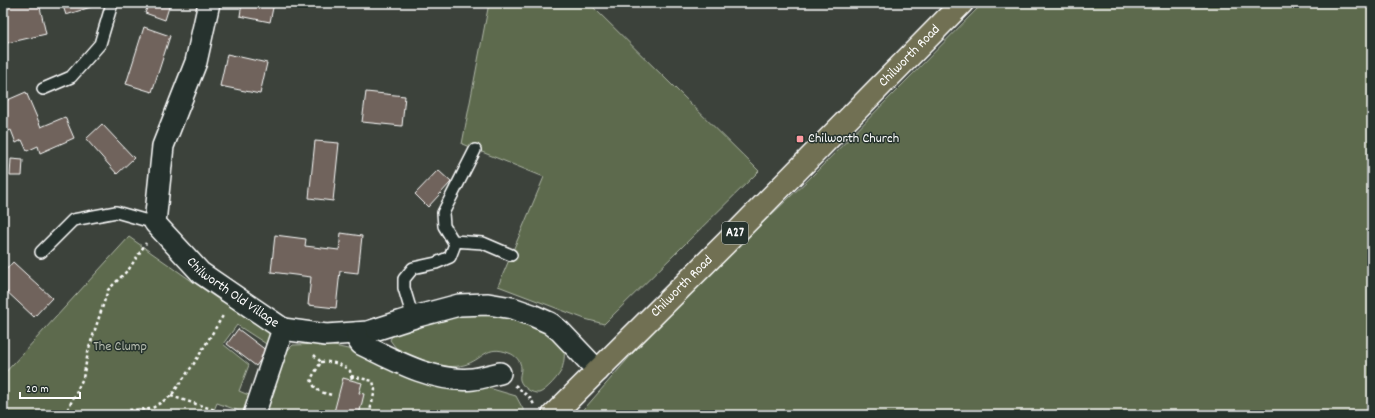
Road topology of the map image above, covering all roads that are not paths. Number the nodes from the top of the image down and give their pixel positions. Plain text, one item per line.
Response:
1 (111, 3) edge
2 (209, 3) edge
3 (962, 3) edge
4 (43, 89) dead end
5 (476, 150) dead end
6 (155, 223) junction
7 (453, 241) junction
8 (41, 252) dead end
9 (511, 255) dead end
10 (413, 318) junction
11 (283, 328) junction
12 (357, 333) junction
13 (598, 371) junction
14 (500, 374) road end
15 (545, 412) edge
16 (254, 415) edge

1 - 4 lane
2 - 6 street
3 - 13 main road, Chilworth Road / A27
5 - 7 lane
6 - 8 lane
6 - 11 street, Chilworth Old Village
7 - 9 lane
7 - 10 lane
10 - 12 street, Chilworth Old Village
10 - 13 street, Chilworth Old Village
11 - 12 street, Chilworth Old Village
11 - 16 street
12 - 14 street
13 - 15 main road, Chilworth Road / A27

